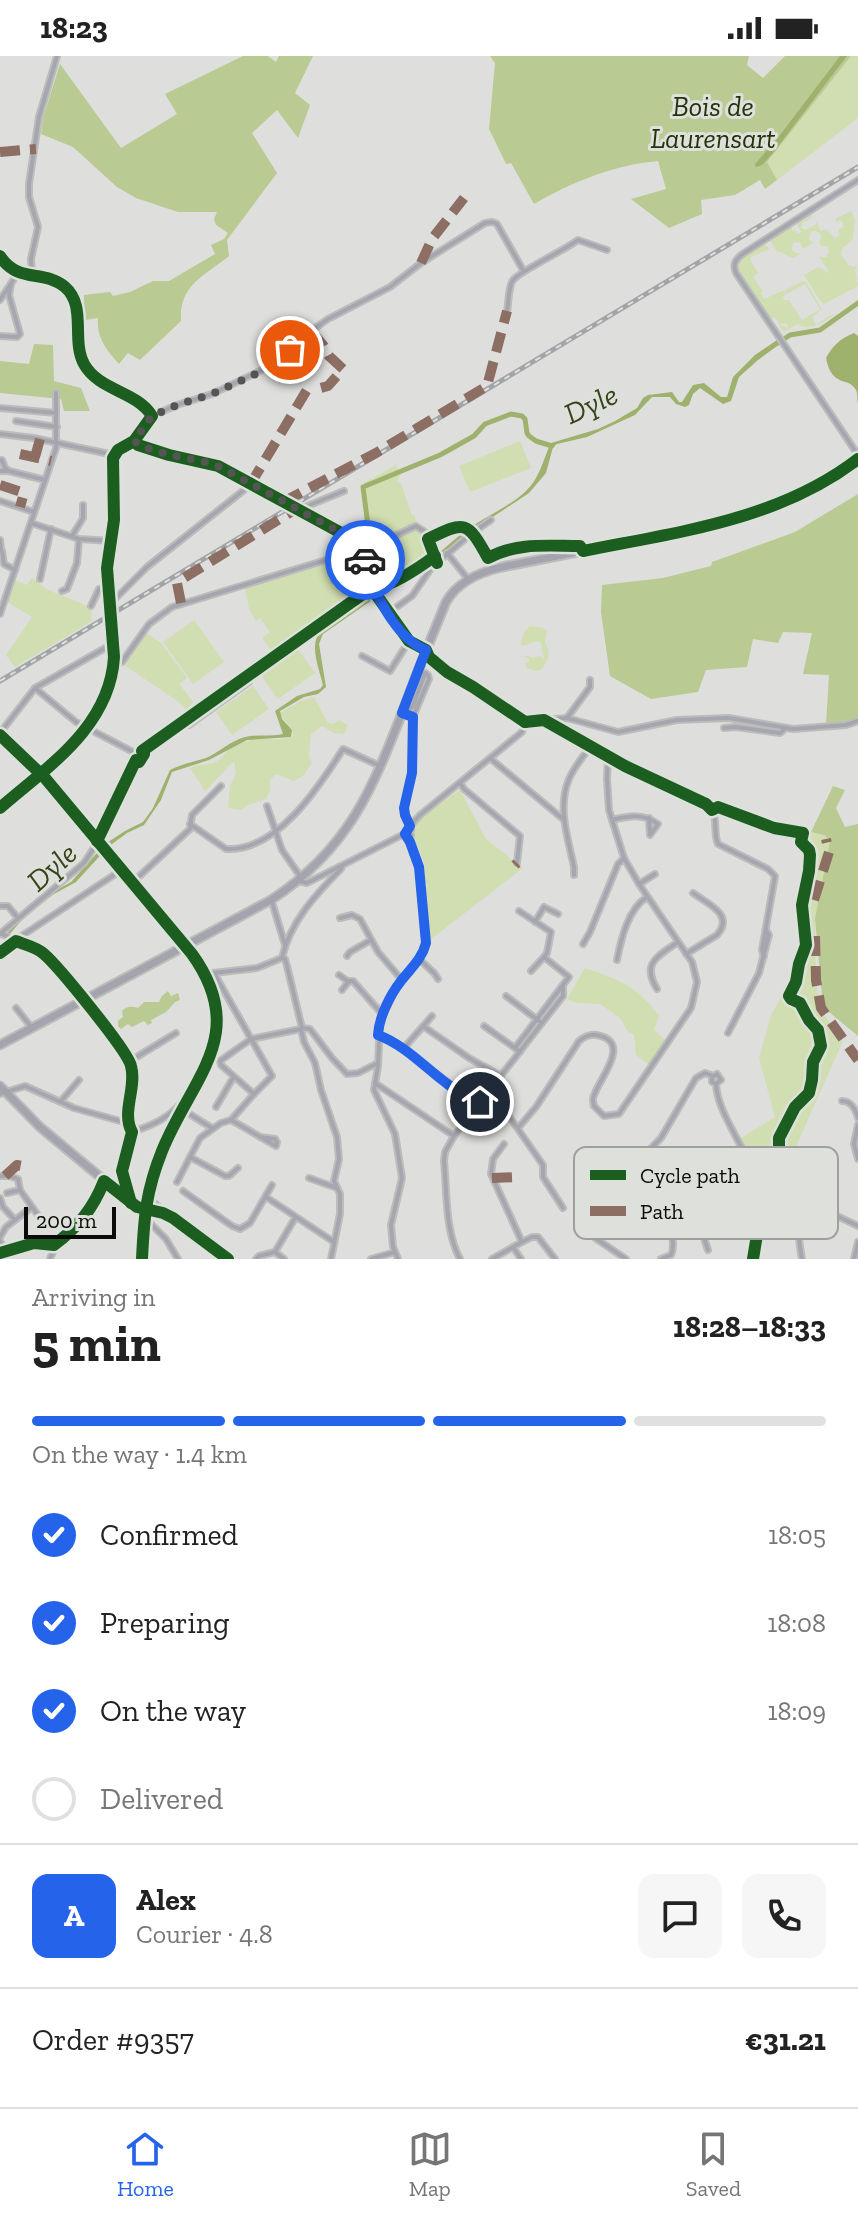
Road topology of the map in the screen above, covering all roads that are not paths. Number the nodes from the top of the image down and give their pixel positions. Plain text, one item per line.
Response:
1 (57, 56) edge
2 (858, 180) edge
3 (607, 250) dead end
4 (0, 256) edge
5 (523, 270) junction
6 (18, 273) junction
7 (32, 275) junction
8 (11, 284) junction
9 (0, 300) edge
10 (507, 311) dead end
11 (0, 336) edge
12 (56, 393) dead end
13 (0, 408) edge
14 (56, 413) junction
15 (152, 416) junction
16 (16, 421) dead end
17 (57, 427) junction
18 (0, 434) edge
19 (134, 441) junction
20 (57, 443) junction
21 (114, 455) junction
22 (858, 457) edge
23 (0, 460) edge
24 (0, 471) edge
25 (9, 471) junction
26 (256, 474) dead end
27 (45, 480) junction
28 (250, 485) junction
29 (344, 491) dead end
30 (0, 501) edge
31 (83, 505) dead end
32 (300, 511) junction
33 (34, 512) junction
34 (491, 520) dead end
35 (31, 523) junction
36 (51, 529) junction
37 (470, 532) junction
38 (72, 536) junction
39 (79, 539) junction
40 (428, 539) junction
41 (0, 540) edge
42 (111, 541) junction
43 (365, 549) junction
44 (1, 551) edge
45 (583, 551) junction
46 (447, 553) junction
47 (435, 556) dead end
48 (488, 558) junction
49 (492, 569) junction
50 (15, 570) junction
51 (40, 579) dead end
52 (468, 579) junction
53 (108, 586) junction
54 (62, 591) dead end
55 (111, 603) junction
56 (91, 606) dead end
57 (388, 613) junction
58 (0, 614) edge
59 (409, 641) junction
60 (114, 643) junction
61 (426, 650) junction
62 (362, 656) dead end
63 (114, 665) junction
64 (425, 673) dead end
65 (590, 680) dead end
66 (35, 688) junction
67 (402, 713) junction
68 (412, 717) junction
69 (567, 718) junction
70 (544, 720) junction
71 (858, 721) edge
72 (184, 722) junction
73 (525, 722) junction
74 (87, 728) junction
75 (724, 728) dead end
76 (786, 728) junction
77 (0, 734) edge
78 (590, 747) junction
79 (138, 755) junction
80 (608, 757) junction
81 (490, 758) junction
82 (381, 767) junction
83 (41, 774) junction
84 (460, 783) junction
85 (221, 786) dead end
86 (267, 806) dead end
87 (0, 808) edge
88 (564, 808) junction
89 (712, 810) junction
90 (554, 811) junction
91 (649, 818) dead end
92 (563, 819) junction
93 (612, 820) junction
94 (190, 824) junction
95 (275, 831) junction
96 (803, 833) dead end
97 (409, 834) junction
98 (101, 846) junction
99 (624, 858) junction
100 (517, 863) dead end
101 (342, 866) junction
102 (122, 870) junction
103 (655, 874) dead end
104 (574, 875) dead end
105 (301, 880) junction
106 (132, 883) junction
107 (639, 884) junction
108 (693, 893) dead end
109 (647, 897) junction
110 (271, 900) junction
111 (0, 906) edge
112 (519, 911) dead end
113 (558, 914) dead end
114 (17, 917) junction
115 (340, 918) dead end
116 (535, 922) junction
117 (2, 934) edge
118 (372, 940) junction
119 (16, 941) junction
120 (678, 942) junction
121 (583, 944) dead end
122 (285, 945) junction
123 (186, 947) junction
124 (0, 953) edge
125 (686, 954) junction
126 (347, 956) dead end
127 (544, 957) junction
128 (282, 958) junction
129 (419, 959) junction
130 (617, 960) dead end
131 (531, 971) dead end
132 (209, 974) junction
133 (339, 975) dead end
134 (438, 979) dead end
135 (402, 980) junction
136 (349, 982) junction
137 (657, 989) dead end
138 (342, 990) dead end
139 (506, 996) dead end
140 (85, 1001) junction
141 (16, 1008) dead end
142 (383, 1015) junction
143 (432, 1016) dead end
144 (539, 1021) junction
145 (423, 1026) junction
146 (484, 1026) dead end
147 (32, 1029) junction
148 (302, 1029) junction
149 (176, 1033) dead end
150 (728, 1033) dead end
151 (378, 1035) junction
152 (251, 1039) junction
153 (0, 1045) edge
154 (403, 1049) junction
155 (517, 1050) junction
156 (130, 1061) junction
157 (378, 1063) junction
158 (501, 1076) junction
159 (234, 1077) junction
160 (79, 1080) dead end
161 (375, 1083) junction
162 (1, 1090) edge
163 (254, 1094) junction
164 (61, 1101) junction
165 (842, 1101) dead end
166 (480, 1102) junction
167 (216, 1107) dead end
168 (179, 1111) junction
169 (858, 1118) edge
170 (231, 1120) junction
171 (127, 1123) junction
172 (858, 1125) edge
173 (213, 1128) junction
174 (518, 1128) junction
175 (132, 1132) junction
176 (454, 1136) junction
177 (260, 1137) dead end
178 (504, 1144) dead end
179 (651, 1147) edge
180 (742, 1147) edge
181 (190, 1157) junction
182 (858, 1159) edge
183 (238, 1168) dead end
184 (0, 1176) edge
185 (309, 1178) dead end
186 (104, 1181) junction
187 (177, 1182) dead end
188 (272, 1185) dead end
189 (337, 1188) junction
190 (20, 1190) junction
191 (183, 1191) dead end
192 (7, 1193) dead end
193 (266, 1197) junction
194 (0, 1198) edge
195 (131, 1203) junction
196 (32, 1207) junction
197 (563, 1208) dead end
198 (147, 1211) junction
199 (163, 1213) joint
200 (838, 1217) edge
201 (40, 1218) dead end
202 (295, 1218) junction
203 (15, 1220) junction
204 (858, 1226) edge
205 (0, 1239) edge
206 (597, 1239) edge
207 (671, 1239) edge
208 (706, 1239) edge
209 (756, 1239) edge
210 (801, 1239) edge
211 (335, 1242) junction
212 (522, 1242) junction
213 (858, 1242) edge
214 (54, 1245) junction
215 (513, 1247) junction
216 (708, 1250) dead end
217 (3, 1252) edge
218 (275, 1252) junction
219 (395, 1252) junction
220 (50, 1259) edge
221 (142, 1259) edge
222 (178, 1259) edge
223 (228, 1259) edge
224 (256, 1259) edge
225 (284, 1259) edge
226 (331, 1259) edge
227 (371, 1259) edge
228 (398, 1259) edge
229 (460, 1259) edge
230 (492, 1259) edge
231 (521, 1259) edge
232 (555, 1259) edge
233 (626, 1259) edge
234 (661, 1259) edge
235 (753, 1259) edge
236 (802, 1259) edge
237 (854, 1259) edge

1 - 7 street
2 - 22 street
3 - 5 street
4 - 6 street
5 - 10 street
5 - 15 street
6 - 7 street
6 - 8 street
7 - 15 street
8 - 9 street
8 - 11 street
12 - 14 street
13 - 14 street
14 - 17 street
15 - 19 street
16 - 17 street
17 - 20 street
18 - 20 street
19 - 21 street
19 - 28 street
20 - 21 street
20 - 27 street
21 - 42 street
22 - 45 main road
23 - 25 street
24 - 25 street
25 - 27 street
26 - 28 street
27 - 33 street
28 - 32 street
28 - 55 street
29 - 32 street
30 - 33 street
31 - 38 street
32 - 43 street
33 - 35 street
34 - 37 street
35 - 36 street
35 - 50 street
36 - 38 street
36 - 51 street
37 - 40 street
37 - 46 street
37 - 48 street
38 - 39 street
39 - 42 street
39 - 54 street
40 - 43 street
40 - 47 street
41 - 44 street
42 - 53 street
43 - 57 street
43 - 63 street
44 - 50 street
45 - 48 street
45 - 49 main road
46 - 52 street
46 - 57 street
48 - 49 street
49 - 52 main road
50 - 58 street
52 - 61 main road
53 - 55 street
53 - 56 street
55 - 60 street
57 - 59 street
59 - 61 street
59 - 62 street
60 - 63 street
60 - 66 street
61 - 67 main road
61 - 73 street
63 - 74 street
64 - 68 street
65 - 69 street
66 - 74 street
66 - 77 street
67 - 68 street
67 - 82 main road
68 - 97 street
69 - 70 street
69 - 76 street
70 - 73 street
70 - 78 street
71 - 76 street
72 - 72 street
72 - 79 street
73 - 81 street
74 - 79 street
74 - 83 street
75 - 76 street
77 - 83 main road
78 - 80 street
78 - 88 street
79 - 98 street
80 - 89 street
80 - 93 street
81 - 84 street
81 - 90 street
82 - 95 street
82 - 105 main road
83 - 87 street
83 - 98 main road
84 - 97 street
84 - 100 street
85 - 94 street
86 - 95 street
88 - 90 street
88 - 92 street
89 - 96 street
89 - 150 street
90 - 92 street
91 - 93 street
92 - 104 street
93 - 99 street
94 - 95 street
94 - 106 street
95 - 105 street
97 - 101 street
97 - 129 street
98 - 102 main road
98 - 114 street
99 - 107 street
99 - 121 street
101 - 105 street
101 - 122 street
102 - 106 main road
102 - 119 street
103 - 107 street
105 - 110 main road
106 - 123 main road
107 - 109 street
108 - 125 street
109 - 120 street
109 - 130 street
110 - 122 street
110 - 123 main road
111 - 114 street
112 - 116 street
113 - 116 street
114 - 117 street
115 - 118 street
116 - 127 street
117 - 119 street
118 - 126 street
118 - 135 street
119 - 124 street
119 - 140 street
120 - 125 street
120 - 137 street
122 - 128 street
123 - 132 main road
123 - 140 main road
125 - 174 street
127 - 131 street
127 - 144 street
128 - 132 street
128 - 148 street
129 - 134 street
129 - 135 street
132 - 152 street
132 - 168 main road
133 - 136 street
135 - 142 street
136 - 138 street
136 - 142 street
139 - 144 street
140 - 147 main road
140 - 156 street
141 - 147 street
142 - 151 street
143 - 145 street
144 - 155 street
145 - 154 street
145 - 158 street
146 - 155 street
147 - 153 main road
148 - 152 street
148 - 157 street
148 - 189 street
149 - 156 street
151 - 154 street
151 - 157 street
152 - 159 street
152 - 163 street
154 - 166 street
155 - 158 street
156 - 171 street
157 - 161 street
158 - 166 street
159 - 163 street
159 - 167 street
160 - 164 street
161 - 176 street
161 - 219 street
162 - 164 street
162 - 186 main road
163 - 170 street
164 - 171 street
165 - 169 street
166 - 174 street
166 - 176 street
168 - 173 street
168 - 175 street
168 - 198 main road
170 - 173 street
170 - 177 street
171 - 175 street
172 - 182 street
173 - 181 street
174 - 197 street
175 - 195 street
176 - 229 street
178 - 212 street
179 - 180 street
181 - 183 street
181 - 187 street
184 - 190 street
185 - 189 street
186 - 195 main road
186 - 214 street
188 - 193 street
189 - 211 street
190 - 192 street
190 - 196 street
191 - 193 street
193 - 202 street
194 - 203 street
195 - 198 main road
196 - 201 street
196 - 203 street
198 - 199 main road
198 - 221 main road
198 - 222 street
199 - 223 main road
200 - 204 street
202 - 211 street
202 - 218 street
203 - 205 street
205 - 217 street
206 - 233 street
207 - 234 street
208 - 216 street
209 - 235 street
210 - 236 street
211 - 226 street
212 - 215 street
212 - 232 street
213 - 237 street
214 - 217 street
214 - 220 street
215 - 230 street
215 - 231 street
218 - 224 street
218 - 225 street
219 - 227 street
219 - 228 street

